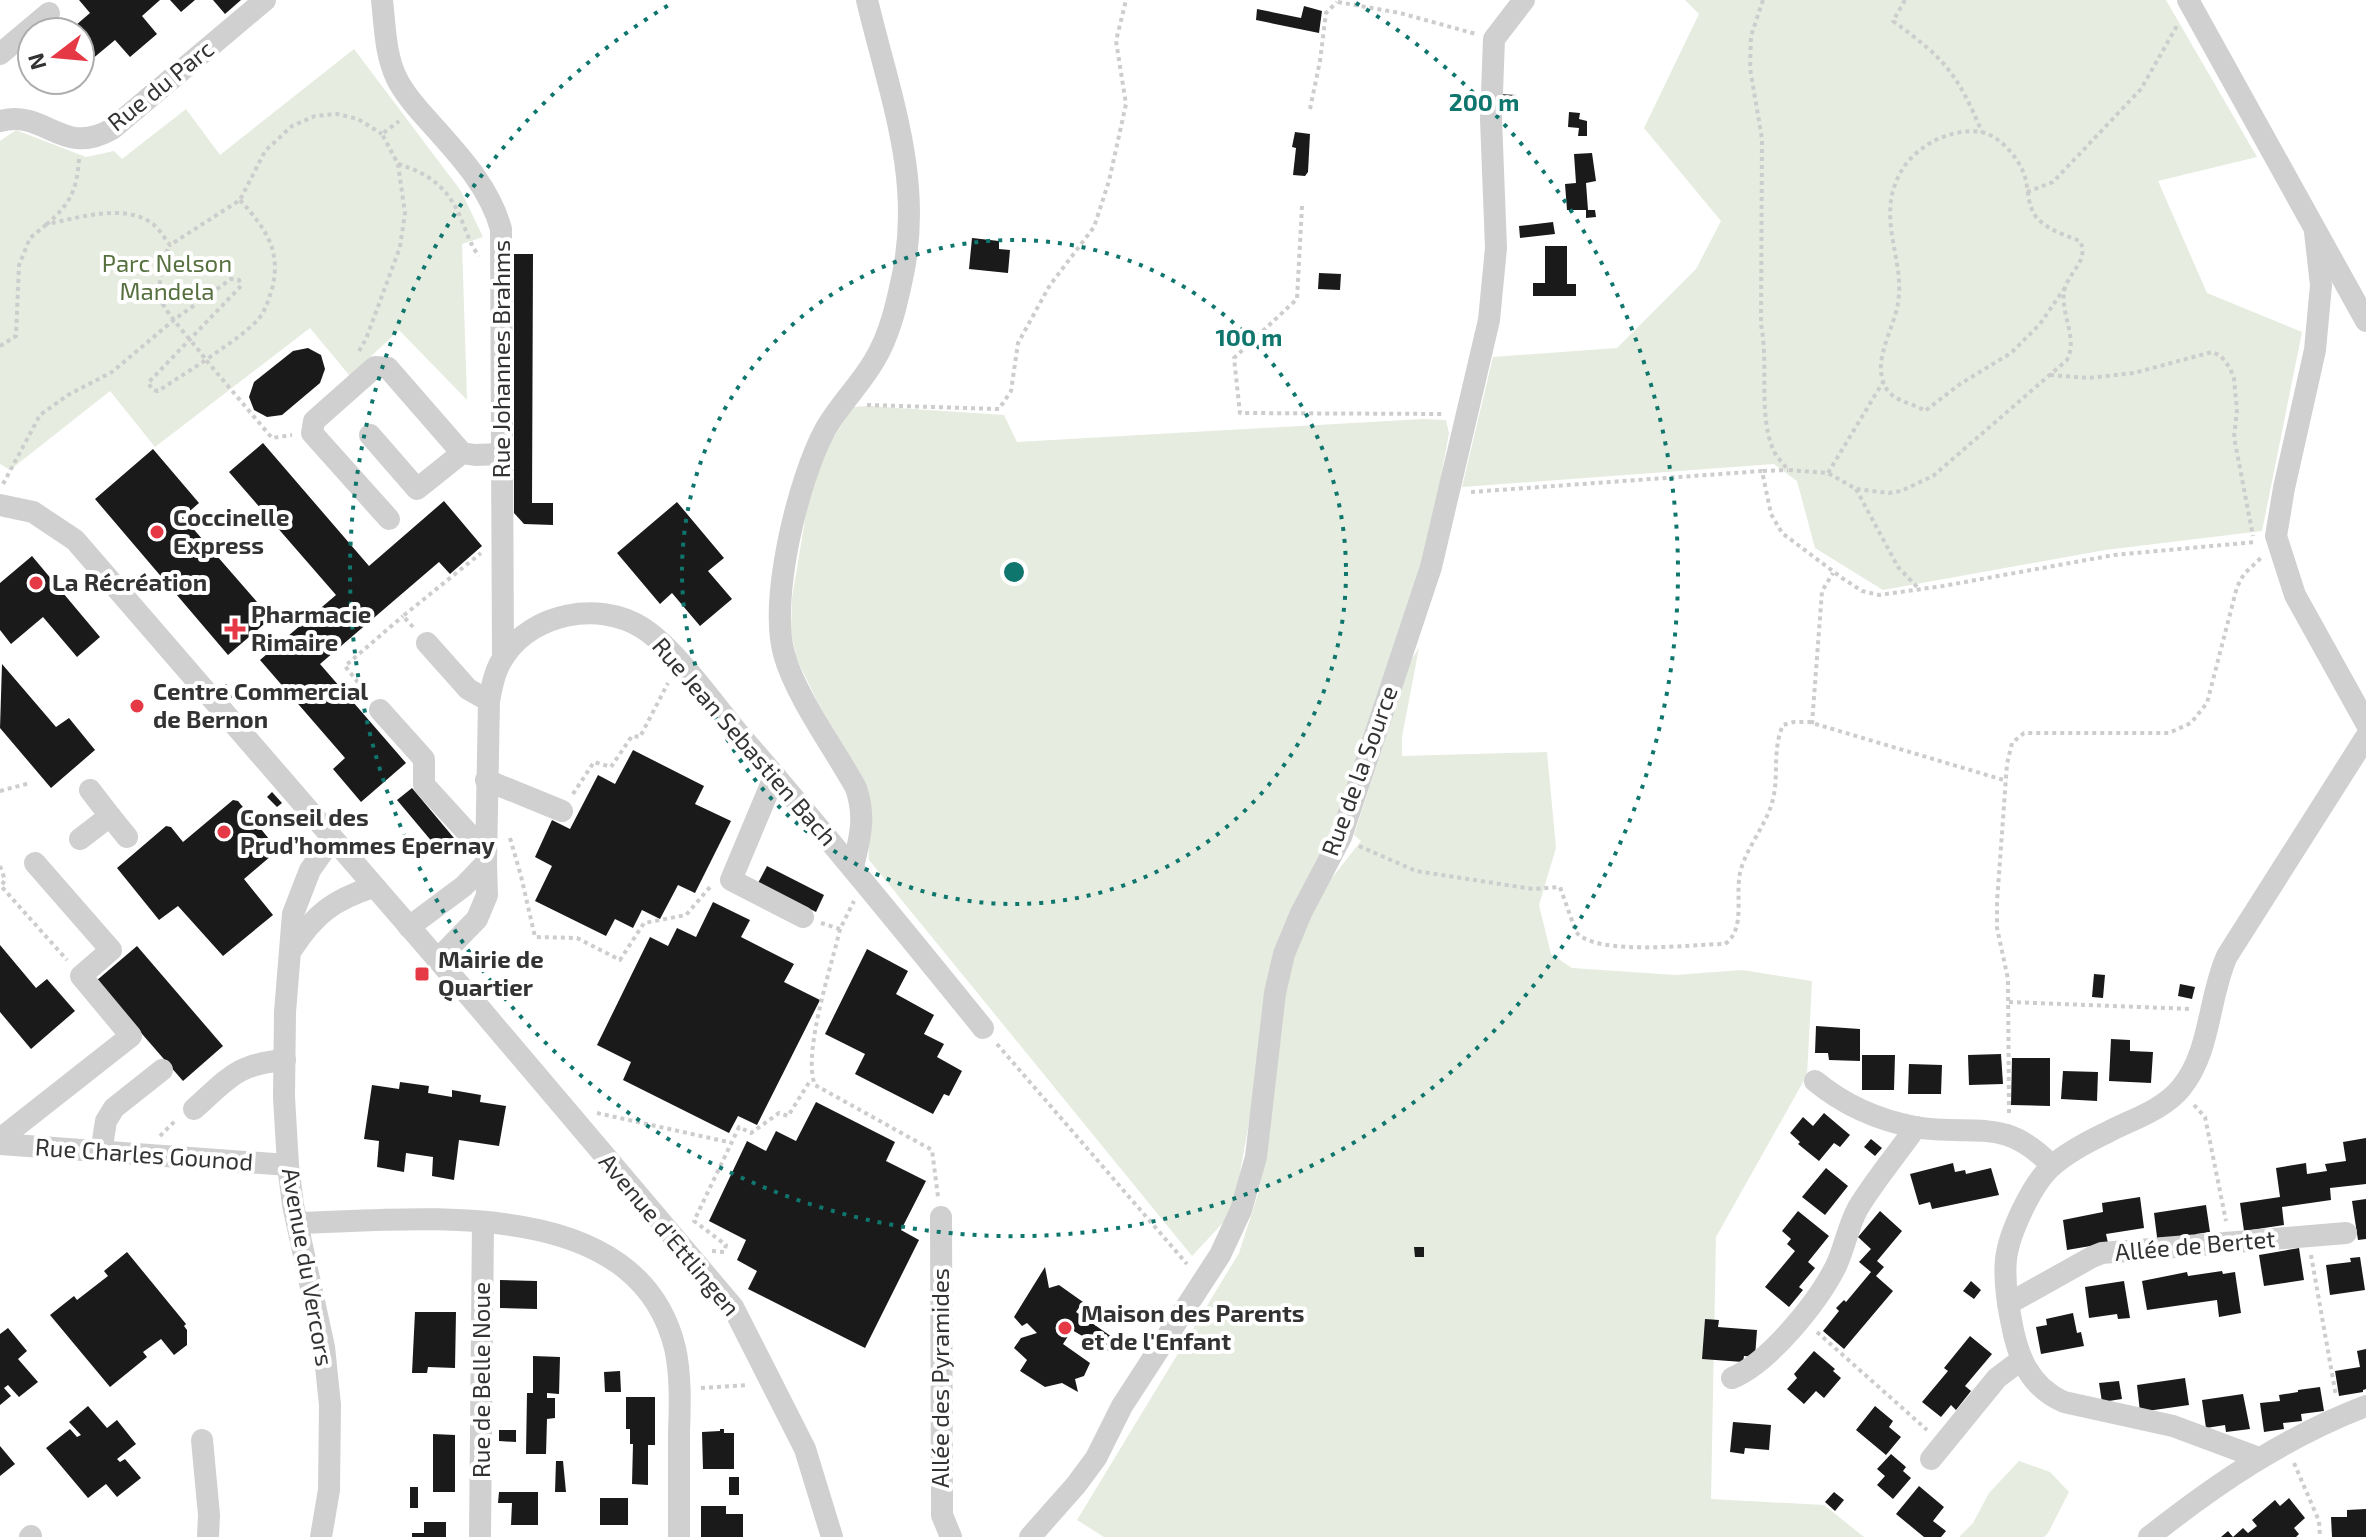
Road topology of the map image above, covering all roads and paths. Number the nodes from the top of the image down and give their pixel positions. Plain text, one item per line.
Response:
1 (265, 0) edge
2 (382, 0) edge
3 (867, 0) edge
4 (1126, 0) edge
5 (1524, 0) edge
6 (1763, 0) edge
7 (1905, 0) edge
8 (1338, 1) edge
9 (2191, 4) edge
10 (49, 13) dead end
11 (1494, 39) junction
12 (0, 54) edge
13 (417, 107) junction
14 (1310, 109) dead end
15 (0, 121) edge
16 (1982, 132) junction
17 (382, 134) junction
18 (81, 140) junction
19 (398, 164) junction
20 (2027, 192) junction
21 (240, 200) junction
22 (1302, 206) dead end
23 (47, 224) junction
24 (2315, 232) junction
25 (170, 245) junction
26 (503, 268) junction
27 (2064, 289) junction
28 (175, 319) junction
29 (2366, 321) edge
30 (191, 339) junction
31 (0, 346) edge
32 (359, 352) dead end
33 (206, 360) junction
34 (2050, 375) junction
35 (1883, 382) junction
36 (841, 404) junction
37 (1466, 414) junction
38 (312, 433) junction
39 (370, 435) dead end
40 (462, 453) junction
41 (502, 454) junction
42 (1788, 470) junction
43 (1762, 471) junction
44 (1828, 473) junction
45 (0, 489) edge
46 (1856, 489) junction
47 (1448, 491) junction
48 (0, 505) edge
49 (389, 519) dead end
50 (502, 544) junction
51 (2270, 544) junction
52 (1833, 573) junction
53 (1920, 590) junction
54 (403, 616) junction
55 (427, 643) joint
56 (503, 657) junction
57 (678, 663) junction
58 (489, 701) junction
59 (380, 710) joint
60 (2366, 723) edge
61 (1812, 724) junction
62 (2366, 737) edge
63 (775, 775) junction
64 (486, 780) junction
65 (2007, 781) junction
66 (30, 783) dead end
67 (90, 790) dead end
68 (0, 791) edge
69 (562, 811) joint
70 (110, 816) junction
71 (508, 834) dead end
72 (127, 837) dead end
73 (1341, 837) junction
74 (80, 839) dead end
75 (332, 839) junction
76 (486, 858) junction
77 (35, 863) dead end
78 (0, 866) edge
79 (859, 874) junction
80 (731, 880) junction
81 (0, 885) edge
82 (373, 887) junction
83 (803, 917) joint
84 (409, 927) junction
85 (840, 929) junction
86 (292, 949) junction
87 (437, 960) junction
88 (81, 976) junction
89 (2008, 1002) junction
90 (2208, 1021) junction
91 (983, 1028) joint
92 (285, 1060) junction
93 (162, 1070) dead end
94 (810, 1081) dead end
95 (1815, 1081) dead end
96 (2179, 1090) junction
97 (562, 1105) junction
98 (194, 1109) joint
99 (1916, 1127) junction
100 (2010, 1136) junction
101 (0, 1141) edge
102 (728, 1142) dead end
103 (101, 1152) junction
104 (159, 1156) junction
105 (288, 1165) junction
106 (2052, 1166) junction
107 (941, 1217) joint
108 (297, 1223) junction
109 (483, 1223) junction
110 (2346, 1233) dead end
111 (2308, 1237) junction
112 (2230, 1243) junction
113 (683, 1249) junction
114 (1202, 1281) junction
115 (2008, 1304) junction
116 (1800, 1317) junction
117 (2021, 1360) junction
118 (1732, 1378) dead end
119 (744, 1385) dead end
120 (693, 1388) dead end
121 (2366, 1406) edge
122 (2339, 1416) junction
123 (202, 1440) dead end
124 (2286, 1442) junction
125 (1936, 1452) joint
126 (2259, 1458) junction
127 (208, 1537) edge
128 (321, 1537) edge
129 (480, 1537) edge
130 (679, 1537) edge
131 (832, 1537) edge
132 (951, 1537) edge
133 (1030, 1537) edge
134 (2149, 1537) edge
135 (2320, 1537) edge

1 - 18 street, Rue du Parc
2 - 13 street, Rue Johannes Brahms
3 - 36 street
4 - 36 path
5 - 11 street
6 - 42 path
7 - 16 path
8 - 11 path
8 - 14 path
9 - 20 path
9 - 24 street
10 - 12 street
11 - 37 street, Rue de la Source
13 - 17 path
13 - 26 street, Rue Johannes Brahms
15 - 18 street, Rue du Parc
16 - 20 path
16 - 35 path
17 - 19 path
17 - 21 path
18 - 23 path
19 - 26 path
19 - 32 path
20 - 27 path
21 - 25 path
21 - 33 path
22 - 37 path
23 - 25 path
23 - 31 path
24 - 29 street
24 - 51 street
25 - 28 path
26 - 41 street, Rue Johannes Brahms
27 - 34 path
27 - 35 path
28 - 30 path
28 - 30 path
28 - 45 path
30 - 33 path
30 - 33 path
33 - 38 path
34 - 46 path
34 - 51 path
35 - 44 path
36 - 79 street
37 - 47 street, Rue de la Source
38 - 40 street
38 - 49 street
39 - 40 street
40 - 41 street
41 - 50 street, Rue Johannes Brahms
42 - 43 path
42 - 44 path
43 - 47 path
43 - 52 path
44 - 46 path
46 - 53 path
47 - 73 street, Rue de la Source
48 - 75 street, Avenue d'Ettlingen
50 - 54 path
50 - 56 street, Rue Johannes Brahms
51 - 53 path
51 - 60 street
51 - 65 path
52 - 53 path
52 - 61 path
54 - 55 path
54 - 59 path
55 - 58 street
56 - 57 street, Rue Jean Sebastien Bach
56 - 58 street, Rue Jean Sebastien Bach
57 - 63 street, Rue Jean Sebastien Bach
57 - 69 path
58 - 64 street, Rue Jean Sebastien Bach
59 - 76 street
61 - 65 path
61 - 73 path
62 - 90 street
63 - 79 street, Rue Jean Sebastien Bach
63 - 80 street
64 - 69 street
64 - 76 street, Rue Jean Sebastien Bach
65 - 89 path
66 - 68 path
67 - 70 street
70 - 72 street
70 - 74 street
71 - 80 path
73 - 114 street, Rue de la Source
75 - 82 street, Avenue d'Ettlingen
75 - 86 street, Avenue du Vercors
76 - 84 street
76 - 87 street, Rue Jean Sebastien Bach
77 - 88 street
78 - 81 path
79 - 85 path
79 - 91 street, Rue Jean Sebastien Bach
80 - 83 street
81 - 88 path
82 - 84 street, Avenue d'Ettlingen
82 - 86 street, Avenue du Vercors
83 - 85 path
84 - 87 street, Avenue d'Ettlingen
85 - 107 path
86 - 92 street, Avenue du Vercors
87 - 97 street, Avenue d'Ettlingen
88 - 101 street
89 - 90 path
89 - 100 path
90 - 96 street
91 - 114 path
92 - 98 street
92 - 105 street, Avenue du Vercors
93 - 103 street
94 - 113 path
95 - 99 street
96 - 106 street
96 - 112 path
97 - 102 path
97 - 113 street, Avenue d'Ettlingen
98 - 104 path
99 - 100 street
99 - 116 street
100 - 106 street
101 - 103 street, Rue Charles Gounod
103 - 104 street, Rue Charles Gounod
104 - 105 street, Rue Charles Gounod
105 - 108 street, Avenue du Vercors
106 - 115 street
107 - 132 street, Allée des Pyramides
108 - 109 street
108 - 128 street, Avenue du Vercors
109 - 129 street, Rue de Belle Noue
109 - 130 street
110 - 111 street, Allée de Bertet
111 - 112 street, Allée de Bertet
111 - 122 path
112 - 115 street, Allée de Bertet
113 - 131 street, Avenue d'Ettlingen
114 - 133 street, Rue de la Source
115 - 117 street
116 - 118 street
116 - 125 path
117 - 125 street
117 - 126 street
119 - 120 path
121 - 122 street
122 - 124 street
123 - 127 street
124 - 126 street
124 - 135 path
126 - 134 street

